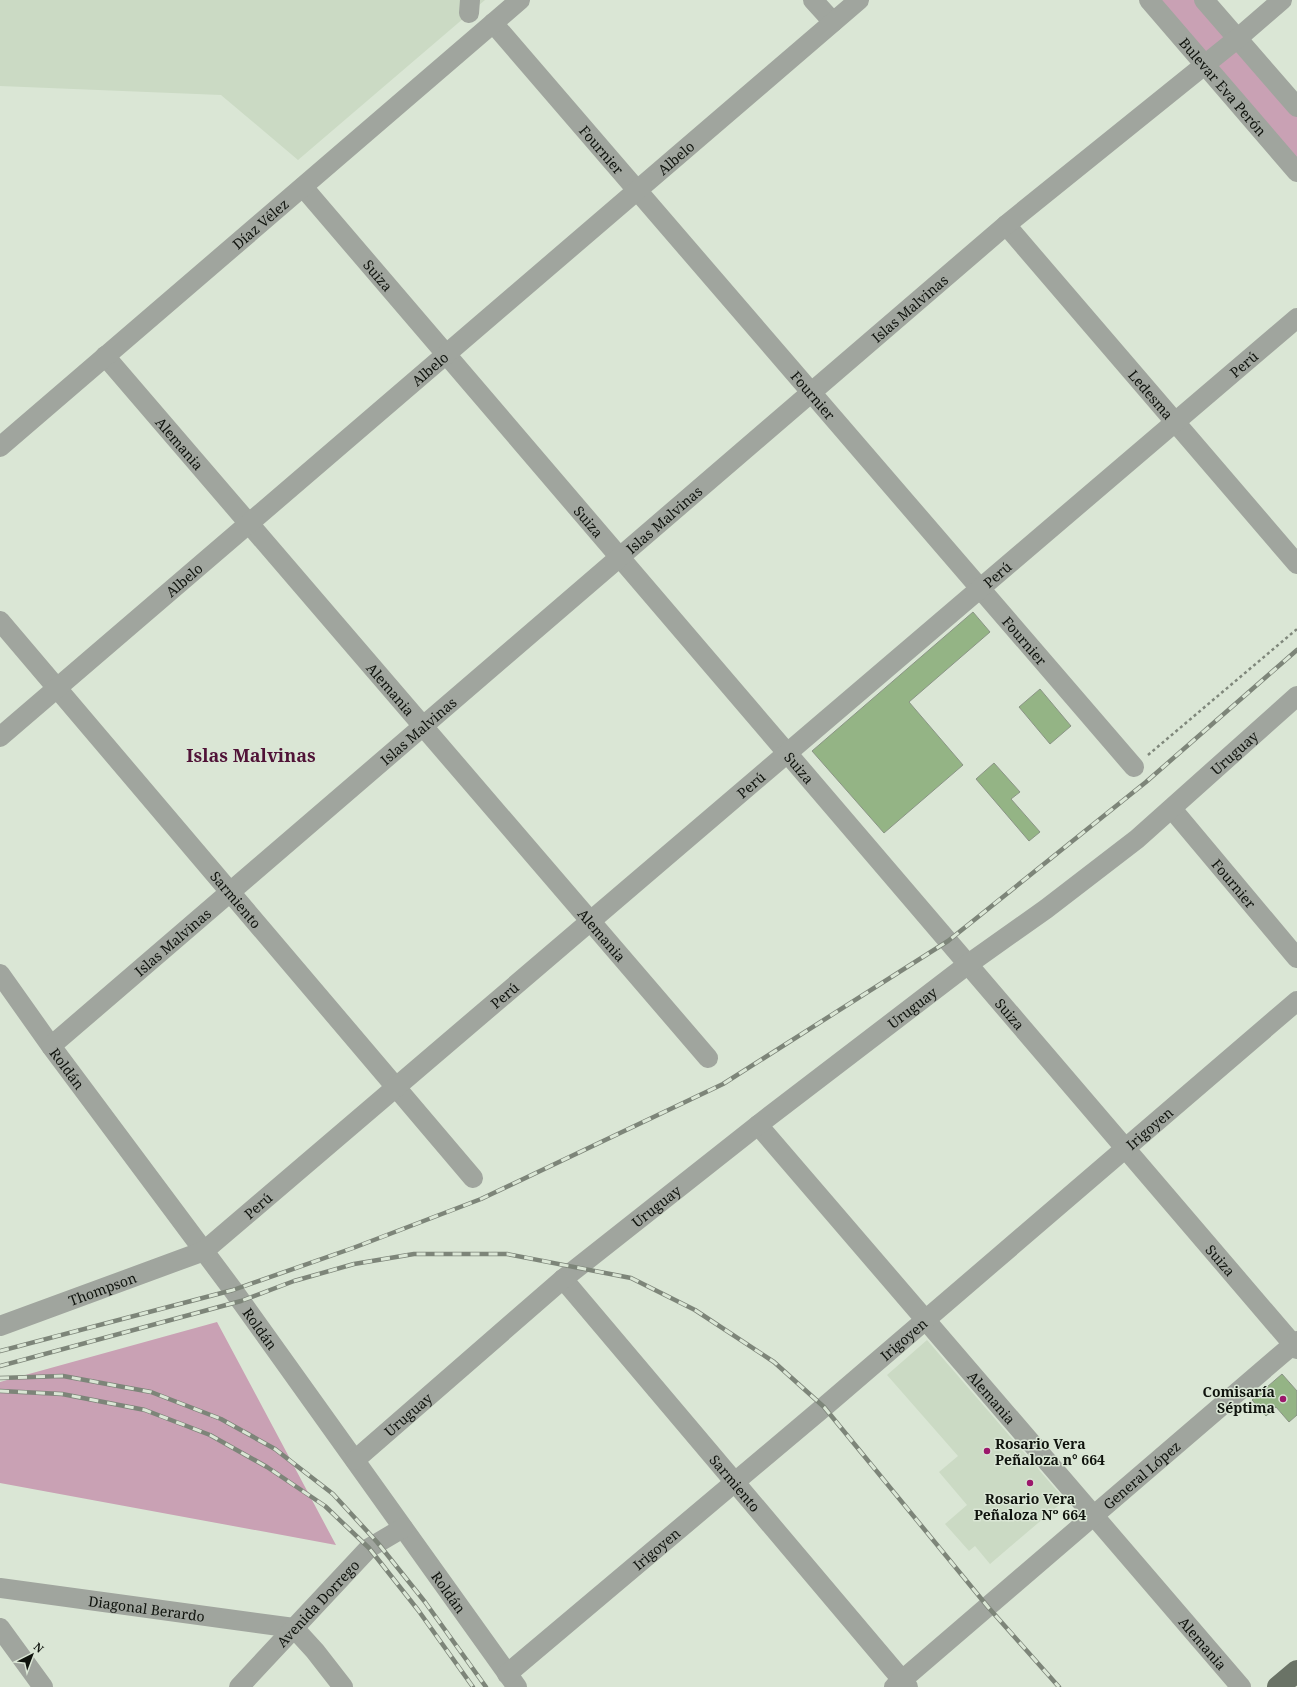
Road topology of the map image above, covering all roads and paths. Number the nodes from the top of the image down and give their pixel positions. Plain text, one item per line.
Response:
1 (520, 0) edge
2 (814, 0) edge
3 (859, 0) edge
4 (1149, 0) edge
5 (1204, 0) edge
6 (1282, 0) edge
7 (833, 22) junction
8 (493, 23) junction
9 (1238, 38) junction
10 (1204, 65) junction
11 (1297, 107) edge
12 (1297, 172) edge
13 (303, 187) junction
14 (637, 191) junction
15 (1006, 225) junction
16 (1297, 318) edge
17 (446, 354) junction
18 (105, 356) junction
19 (811, 393) junction
20 (1176, 422) junction
21 (0, 447) edge
22 (249, 523) junction
23 (620, 557) junction
24 (1297, 564) edge
25 (980, 589) junction
26 (0, 621) edge
27 (1297, 629) edge
28 (57, 688) junction
29 (1297, 696) edge
30 (423, 726) junction
31 (0, 737) edge
32 (787, 753) junction
33 (1134, 767) joint
34 (1172, 809) junction
35 (230, 892) junction
36 (590, 921) junction
37 (1297, 958) edge
38 (967, 965) junction
39 (0, 974) edge
40 (1297, 1001) edge
41 (51, 1046) junction
42 (708, 1058) dead end
43 (396, 1087) junction
44 (758, 1125) junction
45 (1125, 1148) junction
46 (473, 1178) dead end
47 (204, 1251) junction
48 (563, 1279) junction
49 (925, 1319) junction
50 (0, 1326) edge
51 (1296, 1345) edge
52 (355, 1460) junction
53 (735, 1481) junction
54 (1094, 1516) junction
55 (403, 1528) junction
56 (0, 1588) edge
57 (0, 1628) edge
58 (294, 1628) junction
59 (1297, 1671) edge
60 (512, 1680) edge
61 (902, 1685) edge
62 (43, 1687) edge
63 (239, 1687) edge
64 (342, 1687) edge
65 (1242, 1687) edge
66 (1278, 1687) edge

1 - 8 street, Díaz Vélez
2 - 7 street
3 - 7 street, Albelo
4 - 10 street, Bulevar Eva Perón
5 - 9 street
6 - 9 street, Islas Malvinas
7 - 14 street, Albelo
8 - 13 street, Díaz Vélez
8 - 14 street, Fournier
9 - 10 street, Islas Malvinas
9 - 11 street
10 - 12 street, Bulevar Eva Perón
10 - 15 street, Islas Malvinas
13 - 17 street, Suiza
13 - 18 street, Díaz Vélez
14 - 17 street, Albelo
14 - 19 street, Fournier
15 - 19 street, Islas Malvinas
15 - 20 street, Ledesma
16 - 20 street, Perú
17 - 22 street, Albelo
17 - 23 street, Suiza
18 - 21 street, Díaz Vélez
18 - 22 street, Alemania
19 - 23 street, Islas Malvinas
19 - 25 street, Fournier
20 - 24 street, Ledesma
20 - 25 street, Perú
22 - 28 street, Albelo
22 - 30 street, Alemania
23 - 30 street, Islas Malvinas
23 - 32 street, Suiza
25 - 32 street, Perú
25 - 33 street, Fournier
26 - 28 street, Sarmiento
27 - 33 path
28 - 31 street, Albelo
28 - 35 street, Sarmiento
29 - 34 street, Uruguay
30 - 35 street, Islas Malvinas
30 - 36 street, Alemania
32 - 36 street, Perú
32 - 38 street, Suiza
34 - 37 street, Fournier
34 - 38 street, Uruguay
35 - 41 street, Islas Malvinas
35 - 43 street, Sarmiento
36 - 42 street, Alemania
36 - 43 street, Perú
38 - 44 street, Uruguay
38 - 45 street, Suiza
39 - 41 street, Roldán
40 - 45 street, Irigoyen
41 - 47 street, Roldán
43 - 46 street, Sarmiento
43 - 47 street, Perú
44 - 48 street, Uruguay
44 - 49 street, Alemania
45 - 49 street, Irigoyen
45 - 51 street, Suiza
47 - 50 street, Thompson
47 - 52 street, Roldán
48 - 52 street, Uruguay
48 - 53 street, Sarmiento
49 - 53 street, Irigoyen
49 - 54 street, Alemania
51 - 54 street, General López
52 - 55 street, Roldán
53 - 60 street, Irigoyen
53 - 61 street, Sarmiento
54 - 61 street, General López
54 - 65 street, Alemania
55 - 58 street, Avenida Dorrego
55 - 60 street, Roldán
56 - 58 street, Diagonal Berardo
57 - 62 street
58 - 63 street, Avenida Dorrego
58 - 64 street
59 - 66 main road

